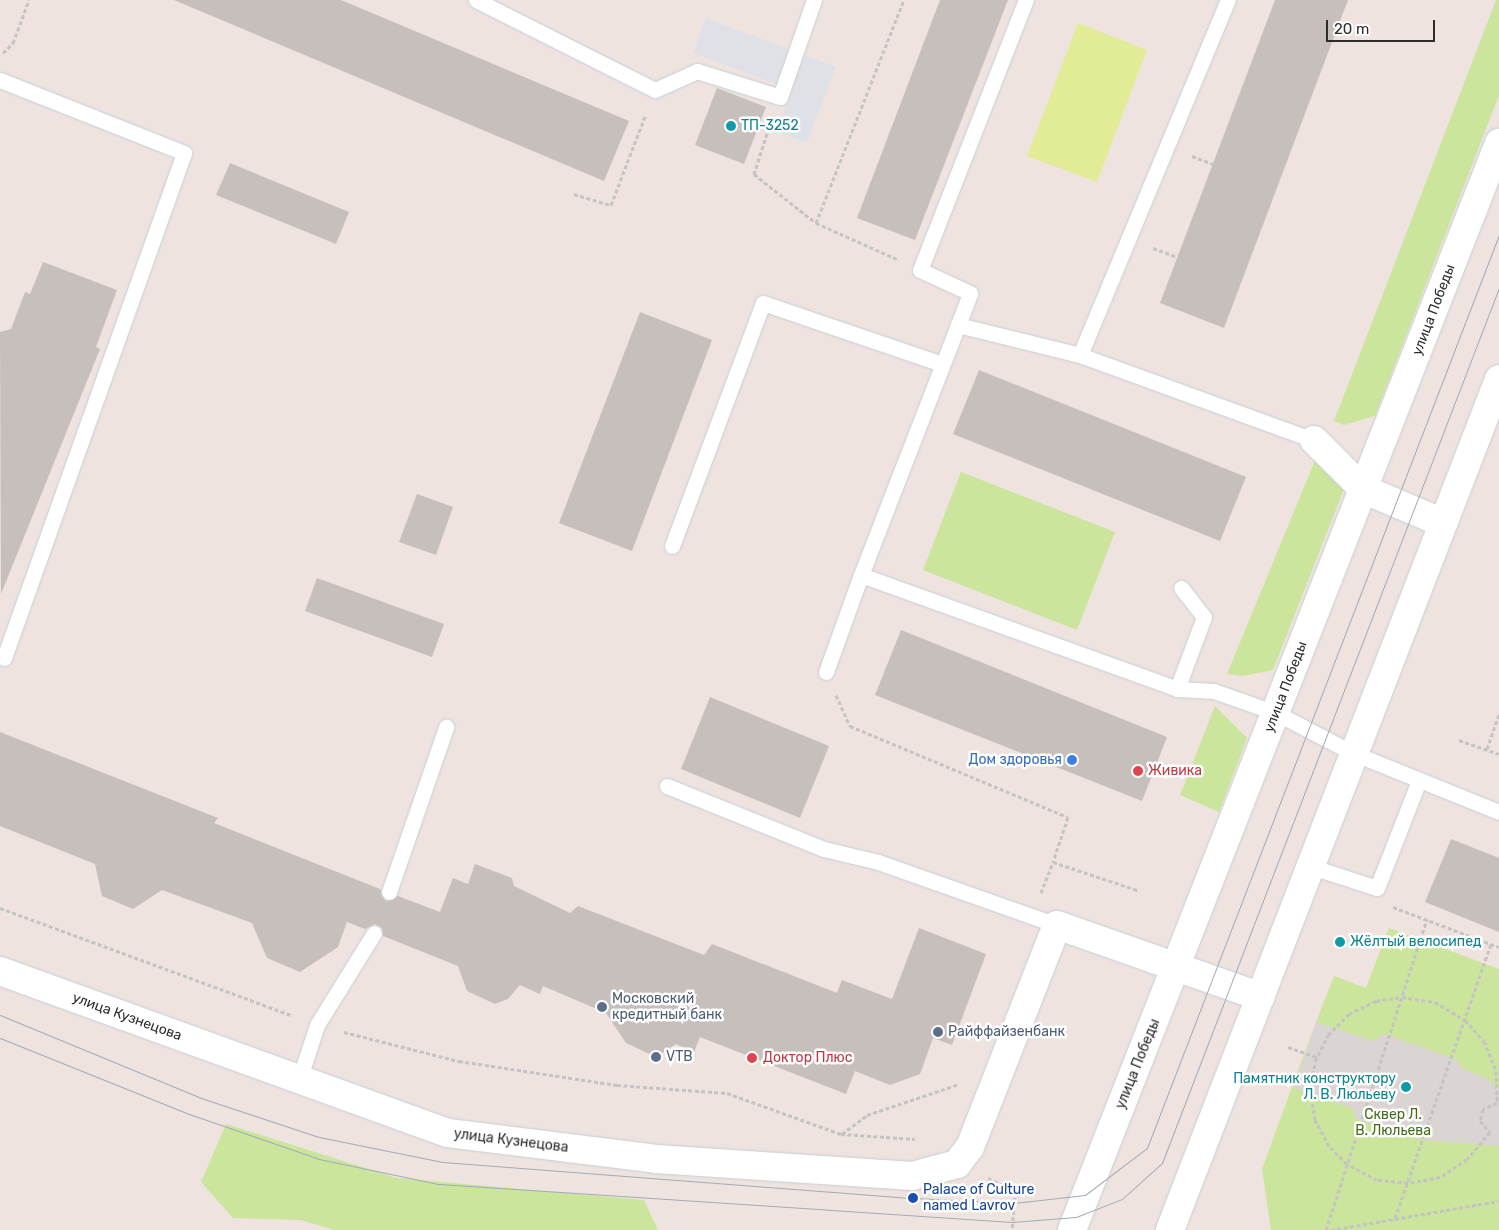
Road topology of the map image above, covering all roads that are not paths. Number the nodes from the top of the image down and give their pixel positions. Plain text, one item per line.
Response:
1 (476, 0) edge
2 (814, 0) edge
3 (1026, 0) edge
4 (1228, 0) edge
5 (0, 80) edge
6 (1499, 143) edge
7 (958, 325) junction
8 (1080, 355) junction
9 (942, 364) junction
10 (1499, 379) edge
11 (1314, 440) joint
12 (1363, 489) junction
13 (1443, 523) junction
14 (672, 546) dead end
15 (861, 575) junction
16 (1181, 588) dead end
17 (4, 658) dead end
18 (826, 672) road end
19 (1177, 689) junction
20 (1276, 713) junction
21 (446, 727) dead end
22 (1353, 753) junction
23 (1419, 780) junction
24 (666, 786) dead end
25 (1499, 812) edge
26 (1309, 866) junction
27 (389, 892) dead end
28 (1057, 925) junction
29 (374, 933) dead end
30 (1178, 968) junction
31 (0, 971) edge
32 (1261, 997) junction
33 (299, 1080) junction
34 (1072, 1230) edge
35 (1170, 1230) edge

1 - 2 lane
3 - 7 lane
4 - 8 lane
5 - 17 lane
6 - 12 main road, улица Победы
7 - 8 lane
7 - 9 lane
8 - 11 lane
9 - 14 lane
9 - 15 lane
10 - 13 main road
11 - 12 main road
12 - 13 main road
12 - 20 main road, улица Победы
13 - 22 main road
15 - 18 lane
15 - 19 lane
16 - 19 lane
19 - 20 lane
20 - 22 lane
20 - 30 main road, улица Победы
21 - 27 lane
22 - 23 lane
22 - 26 main road
23 - 25 lane
23 - 26 lane
24 - 28 lane
26 - 32 main road
28 - 30 main road
28 - 33 main road, улица Кузнецова
29 - 33 lane
30 - 32 main road
30 - 34 main road, улица Победы
31 - 33 main road, улица Кузнецова
32 - 35 main road

